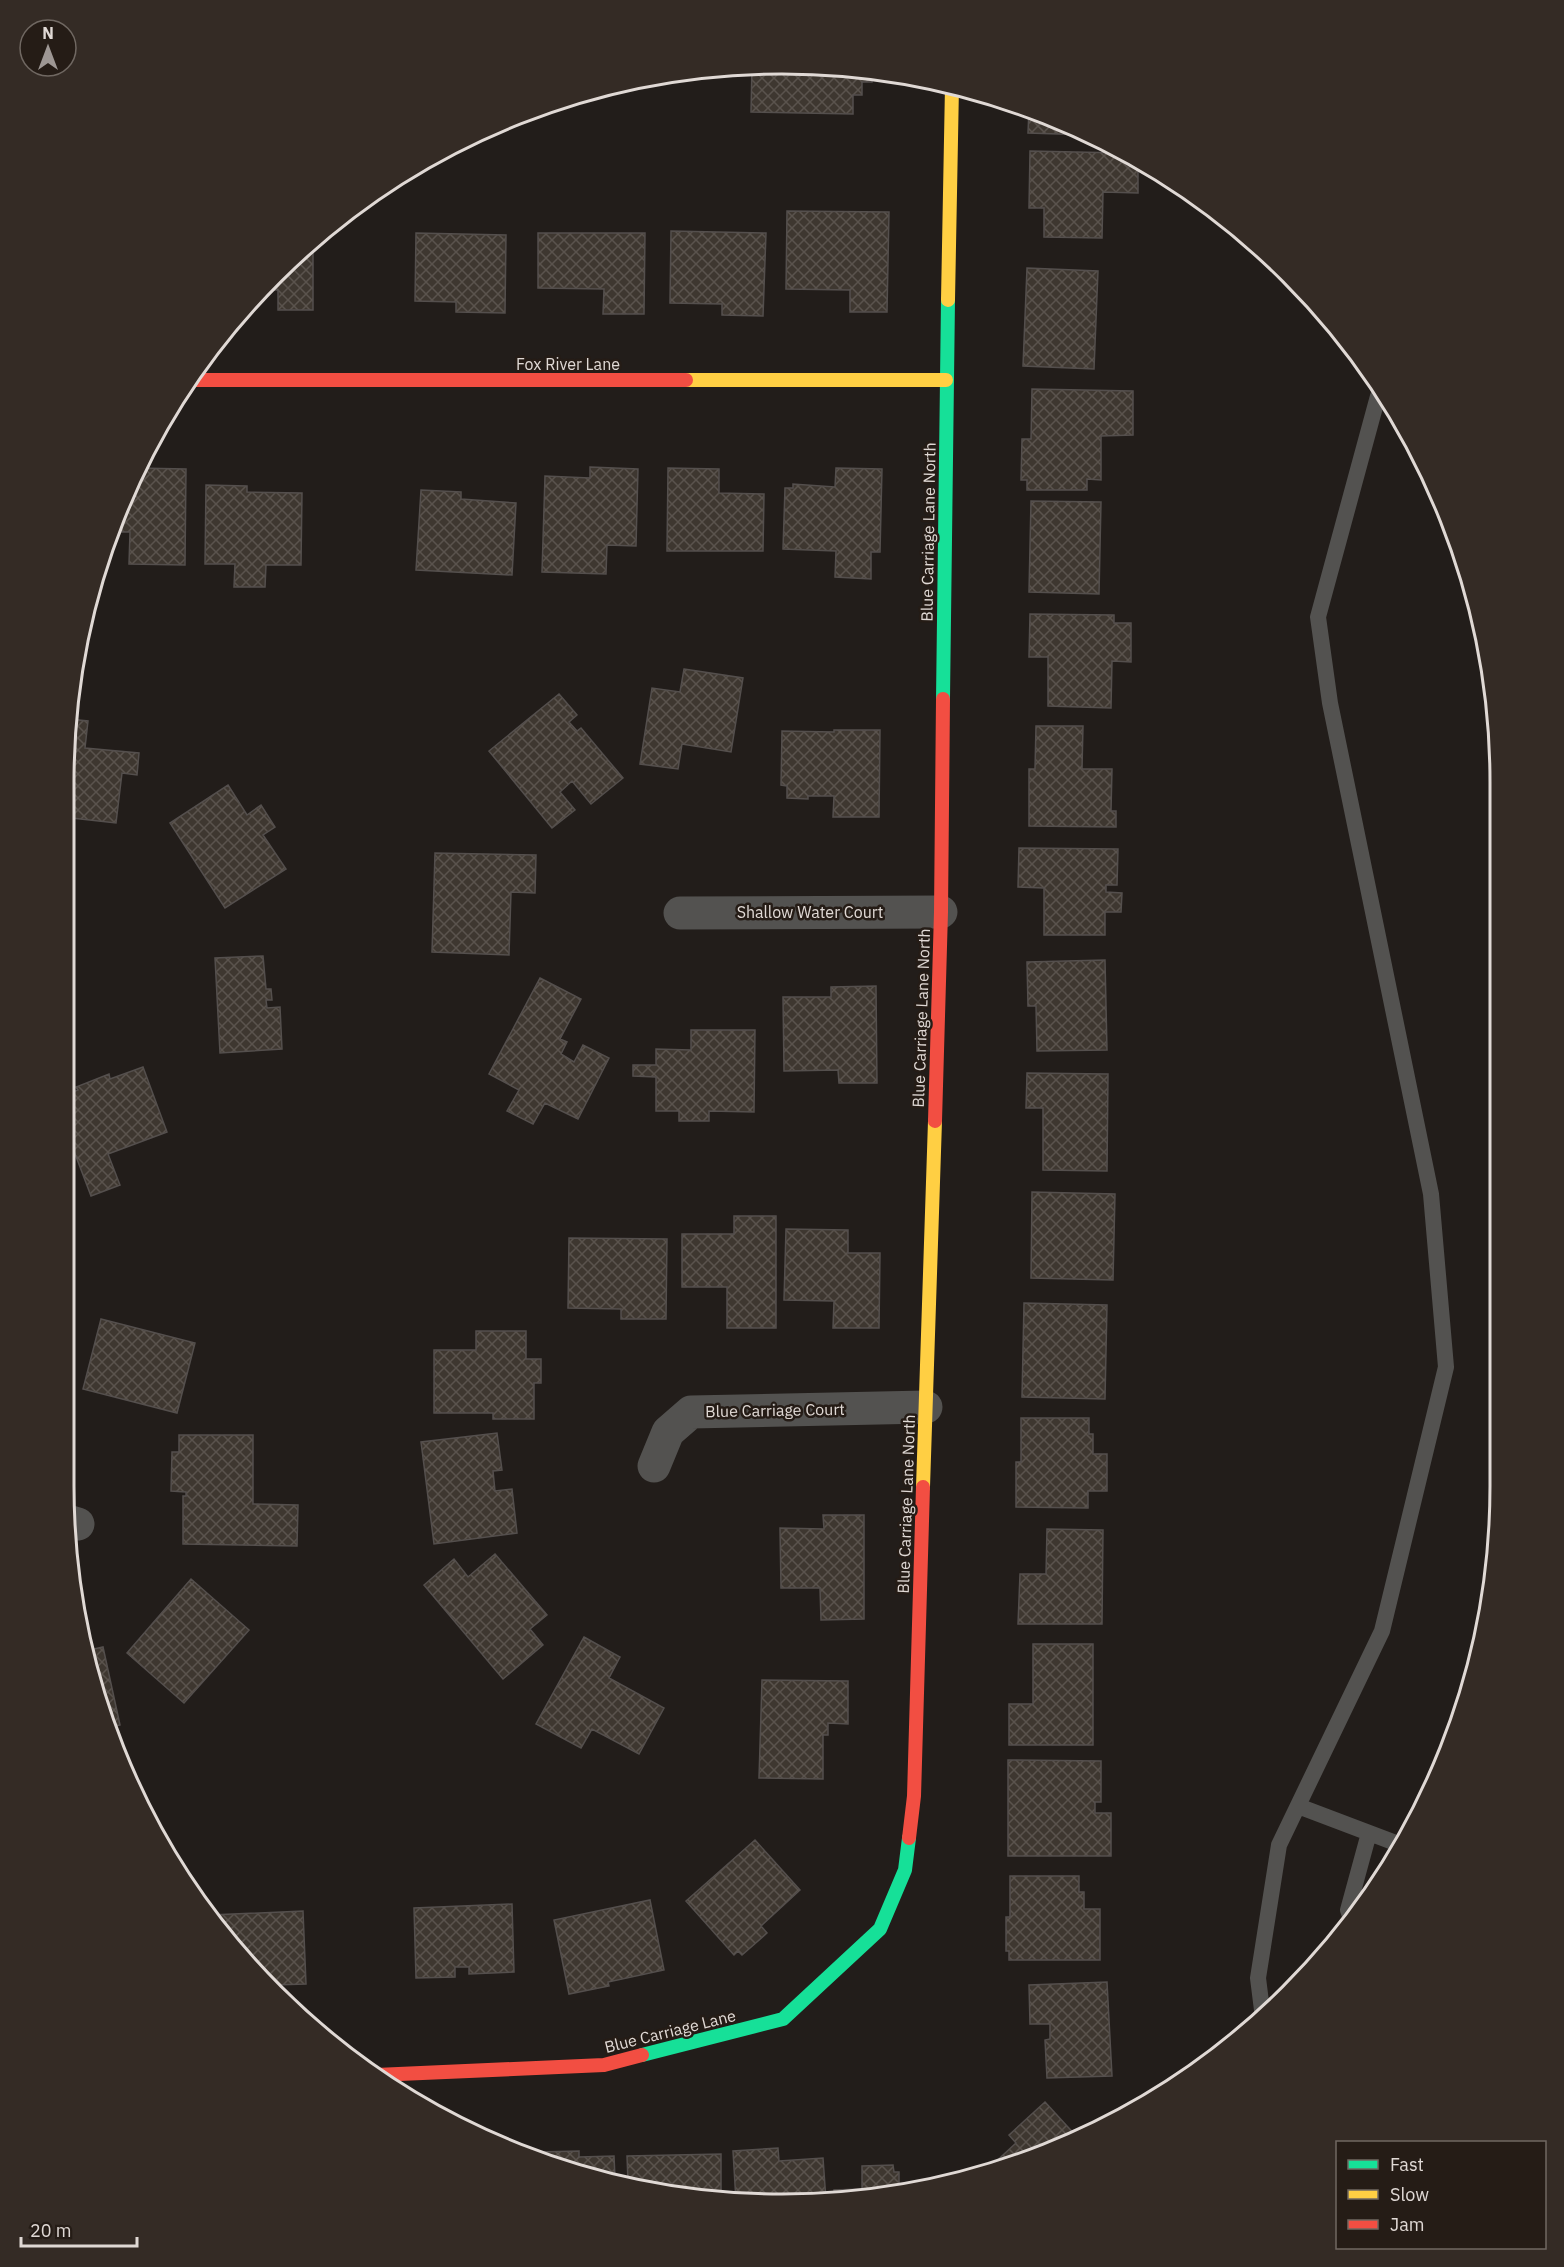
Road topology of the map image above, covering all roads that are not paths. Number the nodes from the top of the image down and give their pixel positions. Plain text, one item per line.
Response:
1 (952, 95) edge
2 (199, 380) edge
3 (946, 380) junction
4 (1377, 398) edge
5 (941, 912) junction
6 (680, 913) dead end
7 (926, 1407) junction
8 (654, 1466) dead end
9 (1298, 1806) junction
10 (1369, 1833) junction
11 (1394, 1842) edge
12 (1348, 1910) edge
13 (869, 1940) joint
14 (1262, 2006) edge
15 (389, 2074) edge

1 - 3 street, Blue Carriage Lane North
2 - 3 street, Fox River Lane
3 - 5 street, Blue Carriage Lane North
4 - 9 lane
5 - 6 street, Shallow Water Court
5 - 7 street, Blue Carriage Lane North
7 - 8 street, Blue Carriage Court
7 - 13 street, Blue Carriage Lane North
9 - 10 lane
9 - 14 lane
10 - 11 lane
10 - 12 lane
13 - 15 street, Blue Carriage Lane

